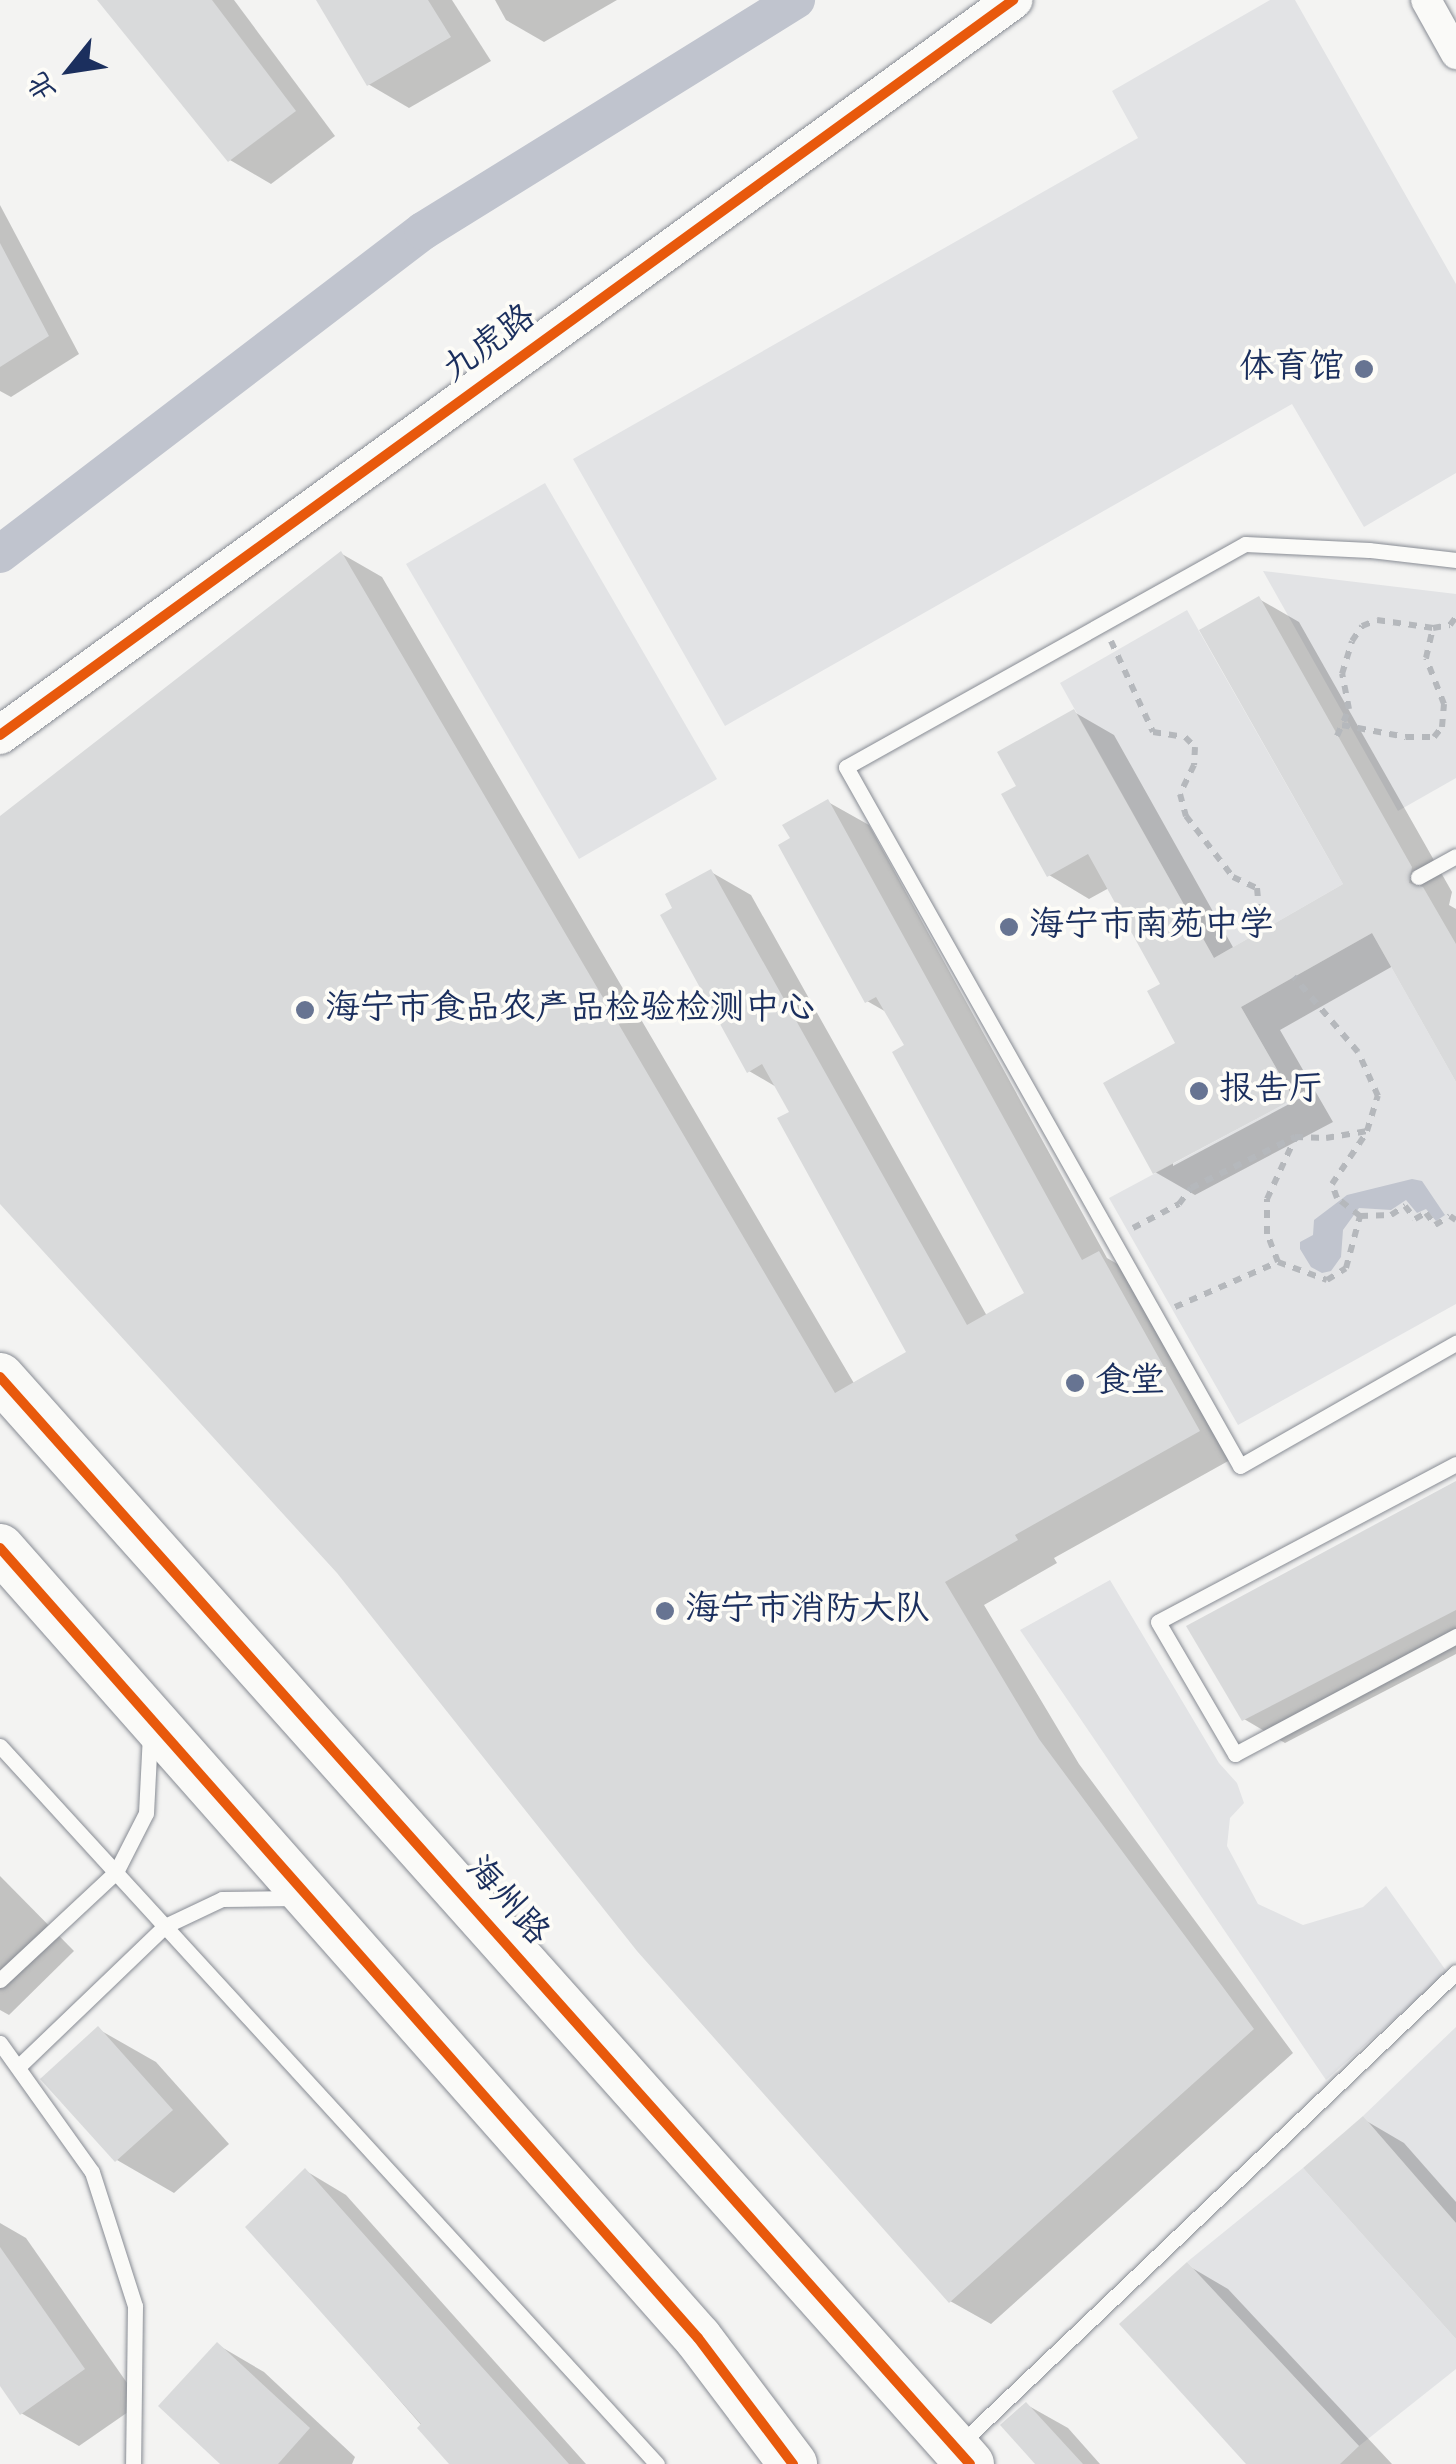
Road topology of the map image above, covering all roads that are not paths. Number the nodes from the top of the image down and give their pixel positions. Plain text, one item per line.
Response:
1 (1013, 0) edge
2 (1426, 0) edge
3 (1456, 54) edge
4 (1456, 560) edge
5 (0, 735) edge
6 (1456, 856) edge
7 (1418, 878) dead end
8 (1456, 1343) edge
9 (0, 1377) edge
10 (1456, 1464) edge
11 (0, 1548) edge
12 (1456, 1636) edge
13 (151, 1719) junction
14 (0, 1746) edge
15 (116, 1872) junction
16 (309, 1898) junction
17 (164, 1926) junction
18 (1456, 1972) edge
19 (0, 1980) edge
20 (0, 2044) edge
21 (19, 2066) junction
22 (963, 2456) edge
23 (134, 2464) edge
24 (657, 2464) edge
25 (793, 2464) edge

1 - 5 street, 九虎路
2 - 3 street
4 - 8 lane
6 - 7 lane
9 - 22 main road, 海州路
10 - 12 lane
11 - 13 main road
13 - 15 lane
13 - 16 main road
14 - 15 lane
15 - 17 lane
15 - 19 lane
16 - 17 lane
16 - 25 main road
17 - 21 lane
17 - 24 lane
18 - 22 lane
20 - 21 lane
21 - 23 lane

